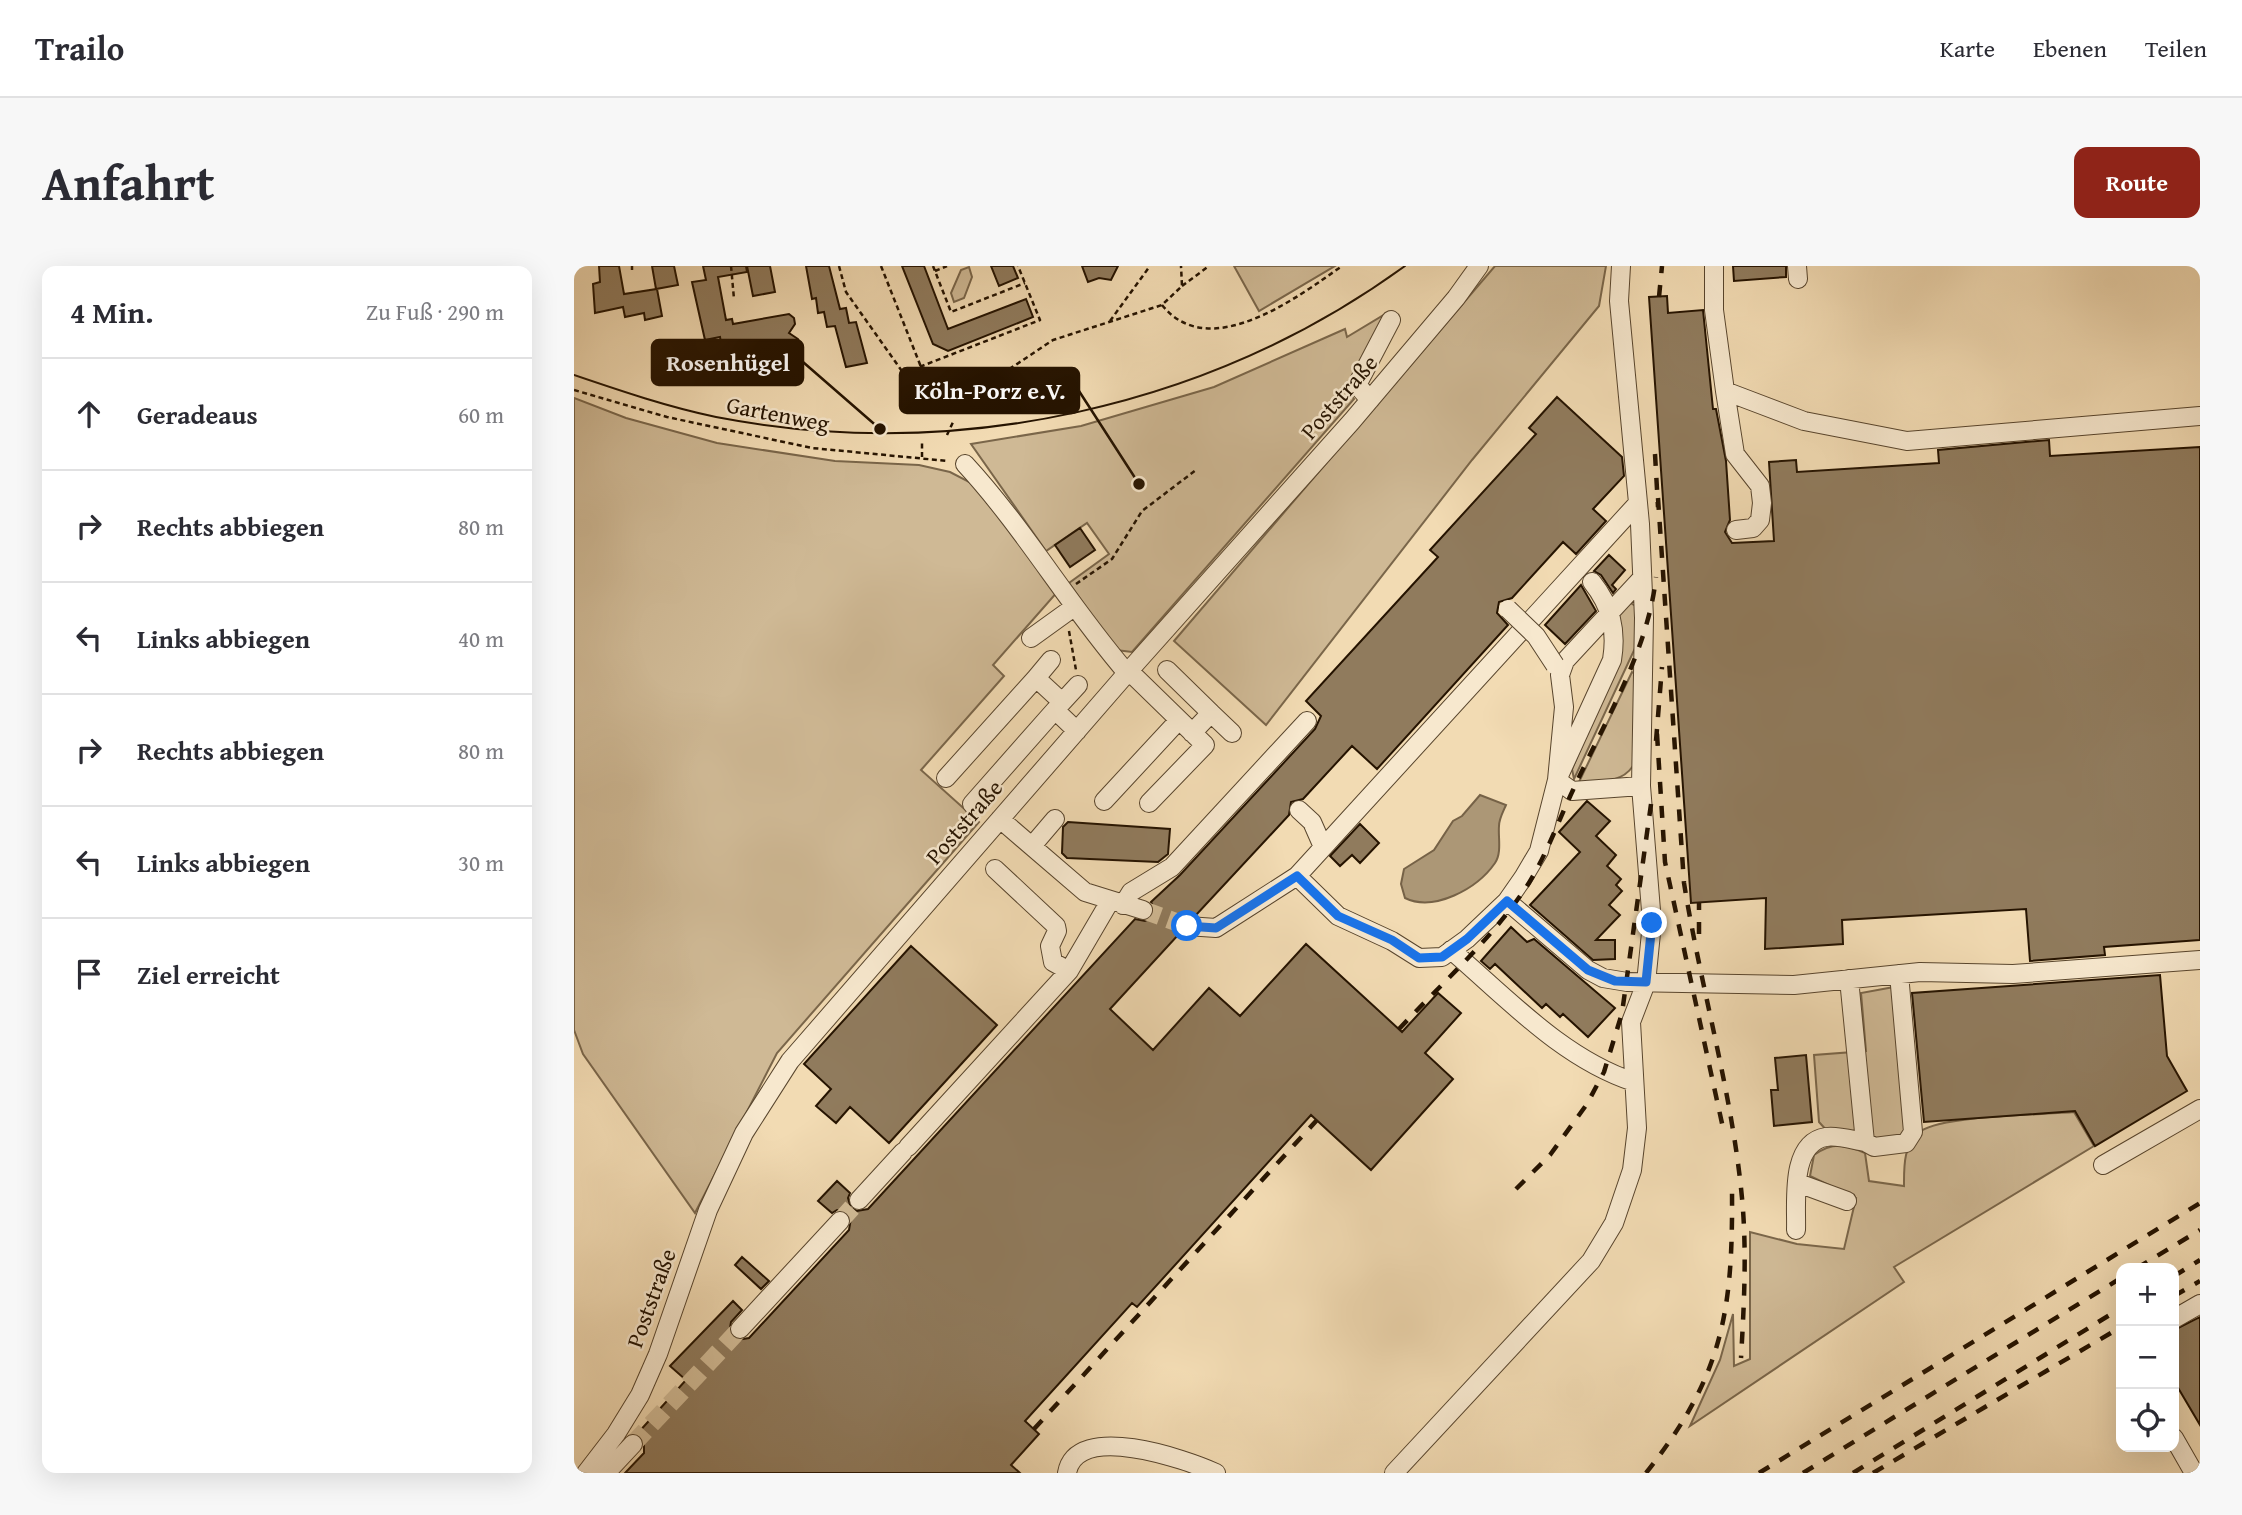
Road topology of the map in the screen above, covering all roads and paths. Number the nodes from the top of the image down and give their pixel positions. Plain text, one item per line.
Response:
1 (731, 266) edge
2 (839, 266) edge
3 (881, 266) edge
4 (933, 266) edge
5 (947, 266) edge
6 (1018, 266) edge
7 (1150, 266) edge
8 (1181, 266) edge
9 (1209, 266) edge
10 (1342, 266) edge
11 (1479, 266) edge
12 (1620, 266) edge
13 (1714, 266) edge
14 (935, 271) junction
15 (1025, 283) junction
16 (1182, 286) junction
17 (734, 299) dead end
18 (1162, 305) junction
19 (1391, 320) dead end
20 (1110, 321) junction
21 (921, 367) junction
22 (904, 373) junction
23 (952, 389) junction
24 (574, 390) edge
25 (1725, 391) junction
26 (920, 396) junction
27 (1370, 400) junction
28 (930, 411) junction
29 (933, 415) dead end
30 (2200, 416) edge
31 (954, 420) dead end
32 (947, 435) dead end
33 (922, 443) dead end
34 (922, 457) junction
35 (965, 464) joint
36 (1196, 470) dead end
37 (1638, 503) junction
38 (1736, 530) dead end
39 (1642, 578) junction
40 (1592, 582) dead end
41 (1066, 605) junction
42 (1508, 609) dead end
43 (1031, 638) dead end
44 (1051, 660) dead end
45 (1167, 670) dead end
46 (1558, 670) junction
47 (1128, 672) junction
48 (1035, 678) junction
49 (1078, 685) joint
50 (1059, 706) junction
51 (1211, 713) junction
52 (1307, 721) dead end
53 (1185, 726) junction
54 (1077, 730) junction
55 (1232, 733) dead end
56 (946, 778) dead end
57 (1558, 780) junction
58 (1642, 786) junction
59 (1104, 800) dead end
60 (1149, 803) dead end
61 (972, 804) dead end
62 (1299, 810) dead end
63 (1000, 819) junction
64 (1055, 819) dead end
65 (1032, 846) junction
66 (1324, 848) junction
67 (995, 869) dead end
68 (1297, 876) junction
69 (1507, 901) junction
70 (1116, 903) junction
71 (1143, 910) tunnel mouth
72 (1187, 926) tunnel mouth
73 (1451, 950) junction
74 (2200, 960) edge
75 (1069, 971) junction
76 (1899, 974) junction
77 (1849, 979) junction
78 (1646, 982) junction
79 (1634, 1082) junction
80 (2200, 1109) edge
81 (1865, 1142) junction
82 (2104, 1165) dead end
83 (1798, 1183) junction
84 (859, 1200) tunnel mouth
85 (1847, 1201) dead end
86 (840, 1221) tunnel mouth
87 (1796, 1230) dead end
88 (2200, 1304) edge
89 (2179, 1316) edge
90 (740, 1329) tunnel mouth
91 (633, 1444) tunnel mouth
92 (2179, 1447) edge
93 (586, 1473) edge
94 (606, 1473) edge
95 (1067, 1473) edge
96 (1216, 1473) edge
97 (1394, 1473) edge
98 (2194, 1473) edge

1 - 17 path
2 - 22 path
3 - 21 path
4 - 14 path
5 - 14 path
6 - 15 path
7 - 20 path
8 - 16 path
9 - 16 path
10 - 18 path
11 - 27 street, Poststraße
12 - 37 street
13 - 25 street
14 - 15 path
15 - 21 path
16 - 18 path
18 - 20 path
19 - 27 street
20 - 23 path
21 - 22 path
22 - 26 path
23 - 26 path
23 - 28 path
24 - 34 path, Gartenweg
25 - 30 street
25 - 38 street
26 - 28 path
27 - 47 street, Poststraße
28 - 29 path
31 - 32 path
33 - 34 path
34 - 35 path, Gartenweg
35 - 41 street
36 - 41 path
37 - 39 street
37 - 66 street
39 - 46 street
39 - 58 street
40 - 57 street
41 - 43 street
41 - 47 street
41 - 49 path
42 - 46 street, bridge
44 - 48 street
45 - 51 street
46 - 57 street
47 - 53 street
47 - 54 street, Poststraße
48 - 50 street
48 - 56 street
49 - 50 street
50 - 54 street
50 - 61 street
51 - 53 street
51 - 55 street
52 - 70 street
53 - 59 street
53 - 60 street
54 - 63 street, Poststraße
57 - 58 street
57 - 69 street
58 - 78 street
62 - 66 street
63 - 65 street
63 - 93 street, Poststraße
64 - 65 street
65 - 70 street
66 - 68 street
67 - 75 street
68 - 72 street
68 - 73 street
69 - 73 street
69 - 78 street
70 - 71 street
70 - 75 street
73 - 79 street
74 - 76 street
75 - 84 street
76 - 77 street
76 - 81 street
77 - 78 street
77 - 81 street
78 - 79 street
79 - 97 street
80 - 82 street
81 - 83 street
83 - 85 street
83 - 87 street
86 - 90 street
88 - 89 street
91 - 94 street
92 - 98 street
95 - 96 street

